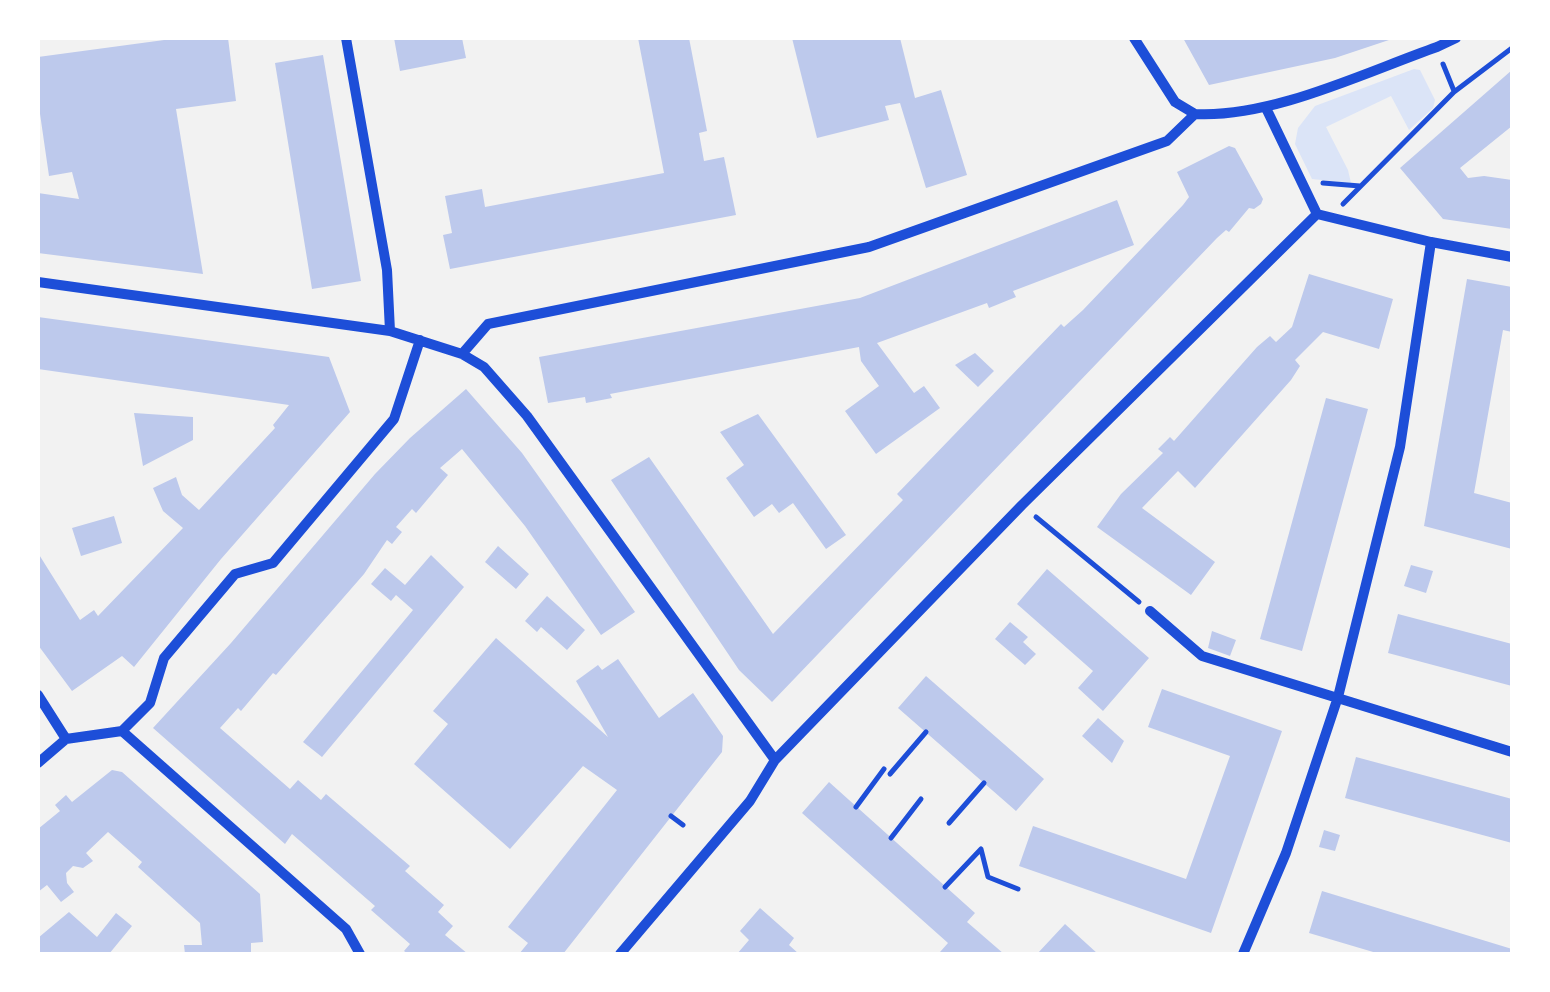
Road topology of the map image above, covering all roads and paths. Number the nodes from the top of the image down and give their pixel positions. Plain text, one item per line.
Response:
1 (346, 38) edge
2 (1134, 38) edge
3 (1456, 38) edge
4 (1437, 47) junction
5 (1512, 48) edge
6 (1454, 92) junction
7 (1266, 108) junction
8 (1194, 114) junction
9 (1301, 181) junction
10 (1360, 186) junction
11 (1317, 214) junction
12 (1432, 242) junction
13 (1512, 256) edge
14 (38, 282) edge
15 (390, 331) junction
16 (420, 340) junction
17 (462, 354) junction
18 (1022, 505) junction
19 (1150, 611) joint
20 (38, 696) edge
21 (1338, 697) junction
22 (122, 732) junction
23 (926, 732) dead end
24 (66, 739) junction
25 (1512, 752) edge
26 (775, 760) junction
27 (38, 762) edge
28 (984, 782) dead end
29 (920, 800) dead end
30 (856, 806) dead end
31 (671, 816) dead end
32 (949, 823) dead end
33 (683, 825) dead end
34 (891, 838) dead end
35 (945, 886) dead end
36 (1018, 889) dead end
37 (360, 954) edge
38 (620, 954) edge
39 (1243, 954) edge

1 - 15 street
2 - 8 street
3 - 4 street
4 - 6 path
4 - 7 street
5 - 6 path
6 - 10 path
7 - 8 street
7 - 9 street
8 - 17 street
9 - 10 path
9 - 11 street
10 - 11 path
11 - 12 street
11 - 18 street
12 - 13 street
12 - 21 street
14 - 15 street
15 - 16 street
16 - 17 street
16 - 22 street
17 - 26 street
18 - 19 path
18 - 26 street
19 - 21 street
20 - 24 street
21 - 25 street
21 - 39 street
22 - 24 street
22 - 37 street
23 - 30 path
24 - 27 street
26 - 38 street
28 - 32 path
29 - 34 path
31 - 33 path
35 - 36 path

